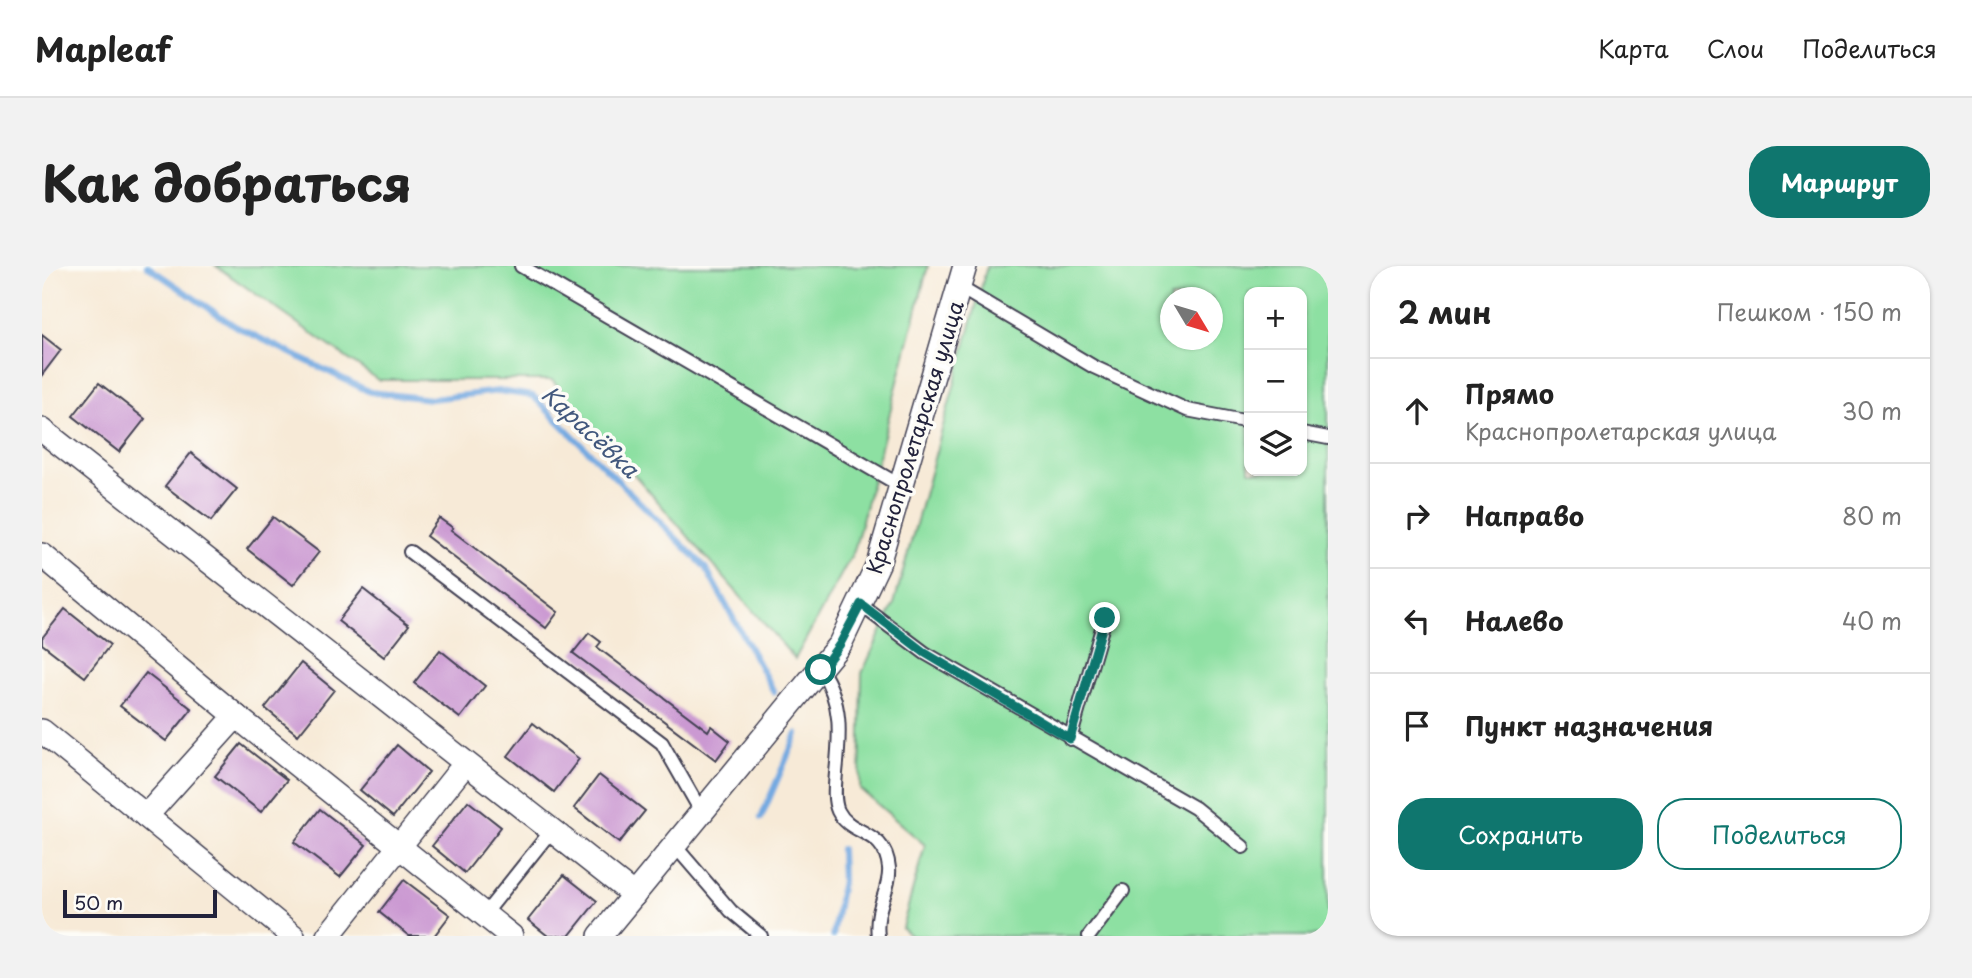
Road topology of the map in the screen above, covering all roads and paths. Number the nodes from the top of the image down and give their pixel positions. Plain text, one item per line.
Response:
1 (521, 266) edge
2 (962, 277) edge
3 (1244, 421) edge
4 (42, 430) edge
5 (1307, 433) edge
6 (1328, 438) edge
7 (901, 486) junction
8 (410, 552) dead end
9 (42, 555) edge
10 (861, 604) junction
11 (1105, 618) dead end
12 (821, 670) junction
13 (236, 716) junction
14 (42, 731) edge
15 (1070, 739) junction
16 (465, 764) junction
17 (702, 813) junction
18 (146, 816) junction
19 (551, 831) junction
20 (675, 846) junction
21 (399, 847) junction
22 (1243, 847) dead end
23 (1123, 891) dead end
24 (634, 895) junction
25 (484, 915) junction
26 (293, 936) edge
27 (328, 936) edge
28 (510, 936) edge
29 (600, 936) edge
30 (761, 936) edge
31 (878, 936) edge
32 (1089, 936) edge

1 - 7 lane
2 - 3 lane
2 - 7 street, Краснопролетарская улица
4 - 16 street
5 - 6 lane
7 - 10 street, Краснопролетарская улица
8 - 17 lane
9 - 13 street
10 - 12 street, Краснопролетарская улица
10 - 15 lane
11 - 15 lane
12 - 17 street, Краснопролетарская улица
12 - 31 lane
13 - 18 street
13 - 21 street
14 - 18 street
15 - 22 lane
16 - 19 street
16 - 21 street
17 - 20 street, Краснопролетарская улица
18 - 26 street
19 - 24 street
19 - 25 lane
20 - 24 street, Краснопролетарская улица
20 - 30 lane
21 - 25 street
21 - 27 street
23 - 32 lane
24 - 29 street, Краснопролетарская улица
25 - 28 street

